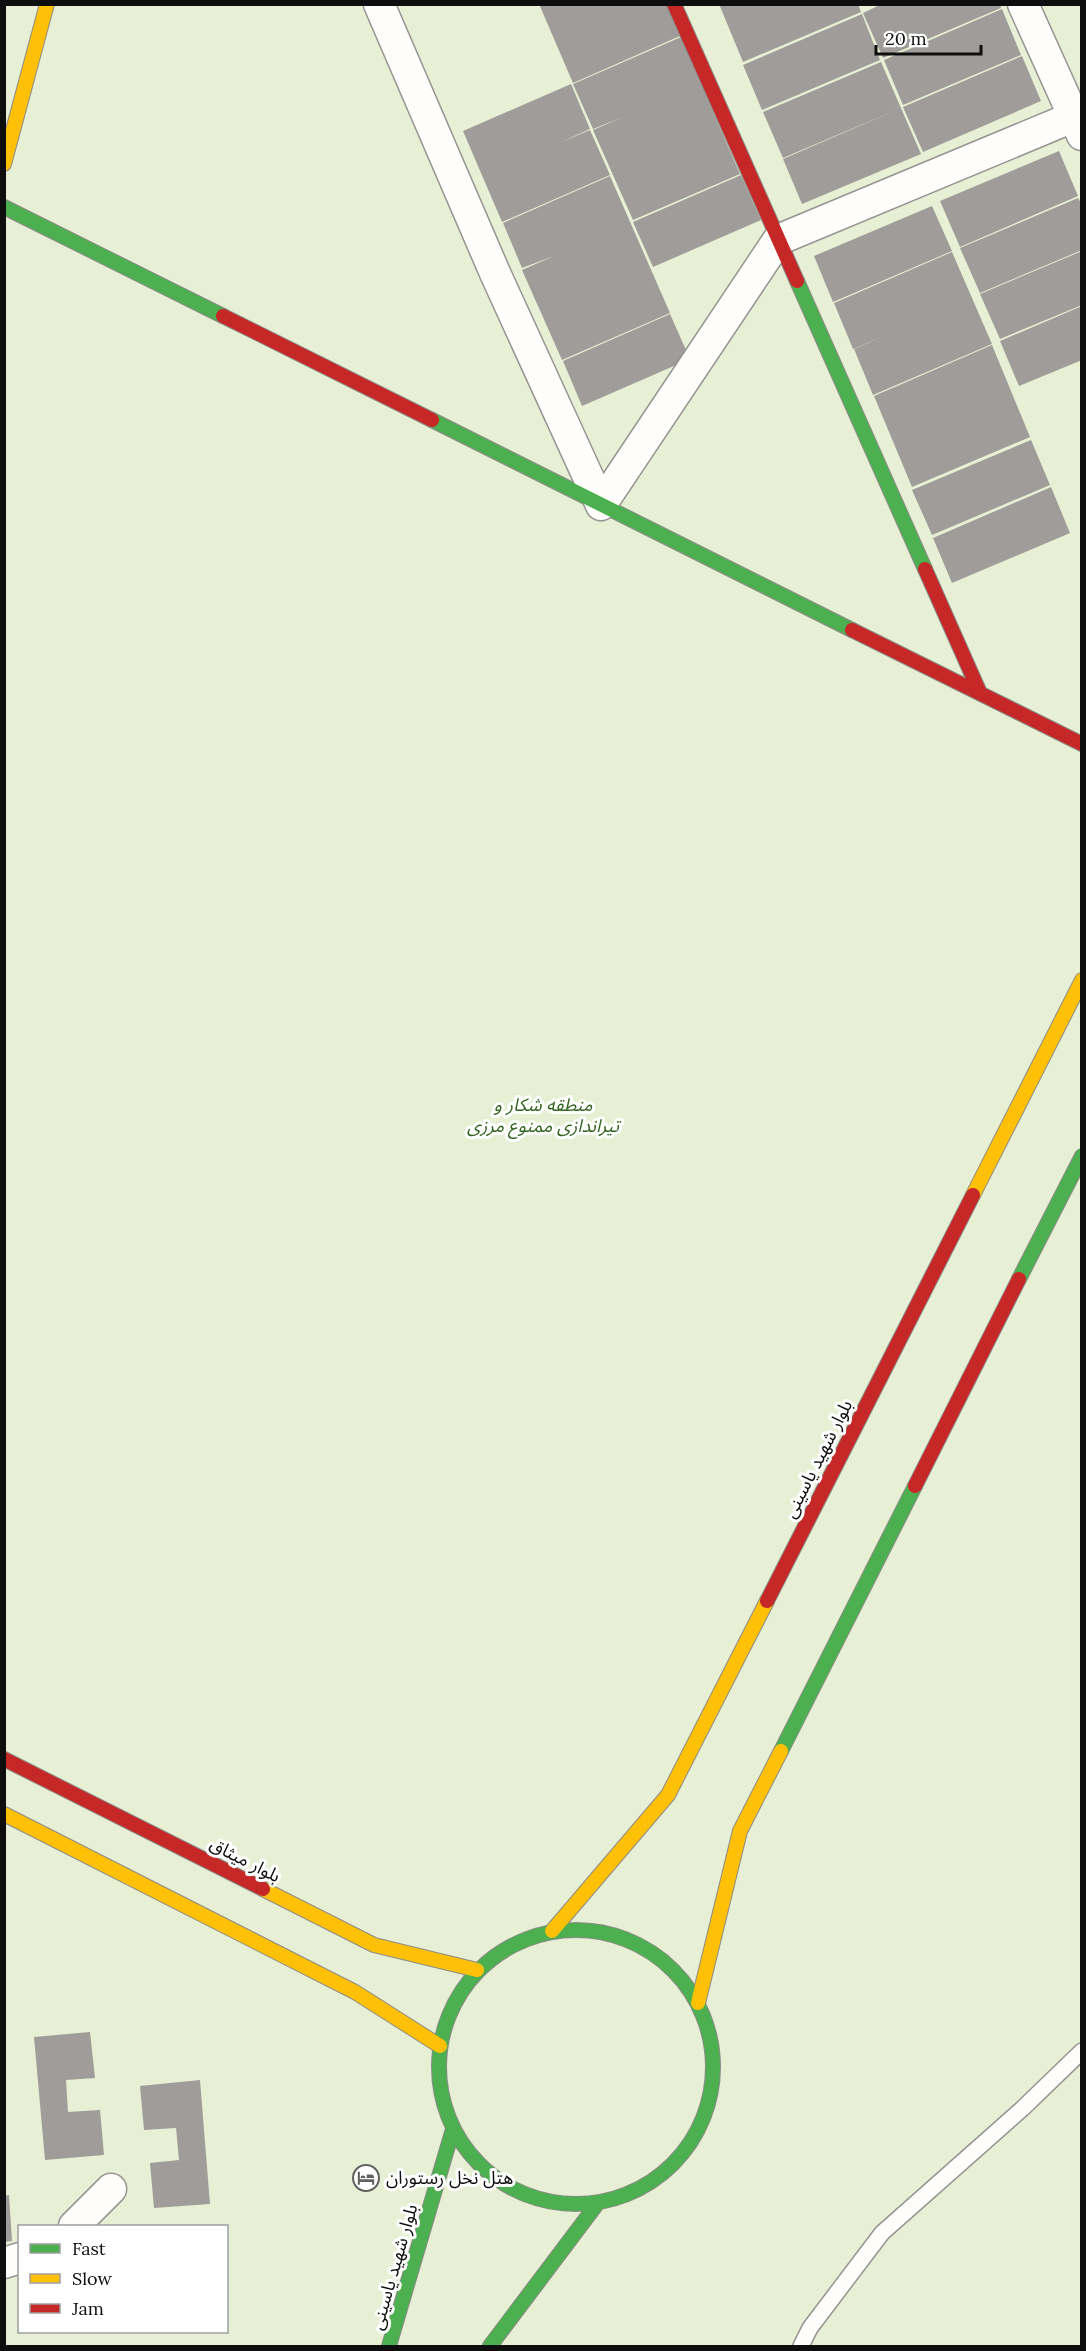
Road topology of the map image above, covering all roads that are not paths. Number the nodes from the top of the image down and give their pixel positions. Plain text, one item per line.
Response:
1 (47, 4) edge
2 (379, 4) edge
3 (674, 4) edge
4 (1023, 4) edge
5 (1077, 126) edge
6 (4, 164) edge
7 (4, 207) edge
8 (778, 240) junction
9 (602, 505) junction
10 (980, 693) junction
11 (1082, 744) edge
12 (1082, 980) edge
13 (1082, 1156) edge
14 (4, 1759) edge
15 (6, 1815) edge
16 (552, 1931) junction
17 (477, 1970) junction
18 (698, 2003) junction
19 (440, 2046) junction
20 (1082, 2051) edge
21 (453, 2129) junction
22 (111, 2189) dead end
23 (597, 2204) junction
24 (75, 2225) edge
25 (389, 2346) edge
26 (490, 2346) edge
27 (801, 2346) edge

1 - 6 main road
2 - 9 street
3 - 8 main road
4 - 5 street
5 - 8 street
7 - 9 main road
8 - 9 street
8 - 10 main road
9 - 10 main road
10 - 11 main road
12 - 16 main road, بلوار شهید یاسینی
13 - 18 main road
14 - 17 main road, بلوار میثاق
15 - 19 main road
16 - 17 main road
16 - 18 main road
17 - 19 main road
18 - 23 main road
19 - 21 main road
20 - 27 lane
21 - 23 main road
21 - 25 main road, بلوار شهید یاسینی
22 - 24 street
23 - 26 main road

